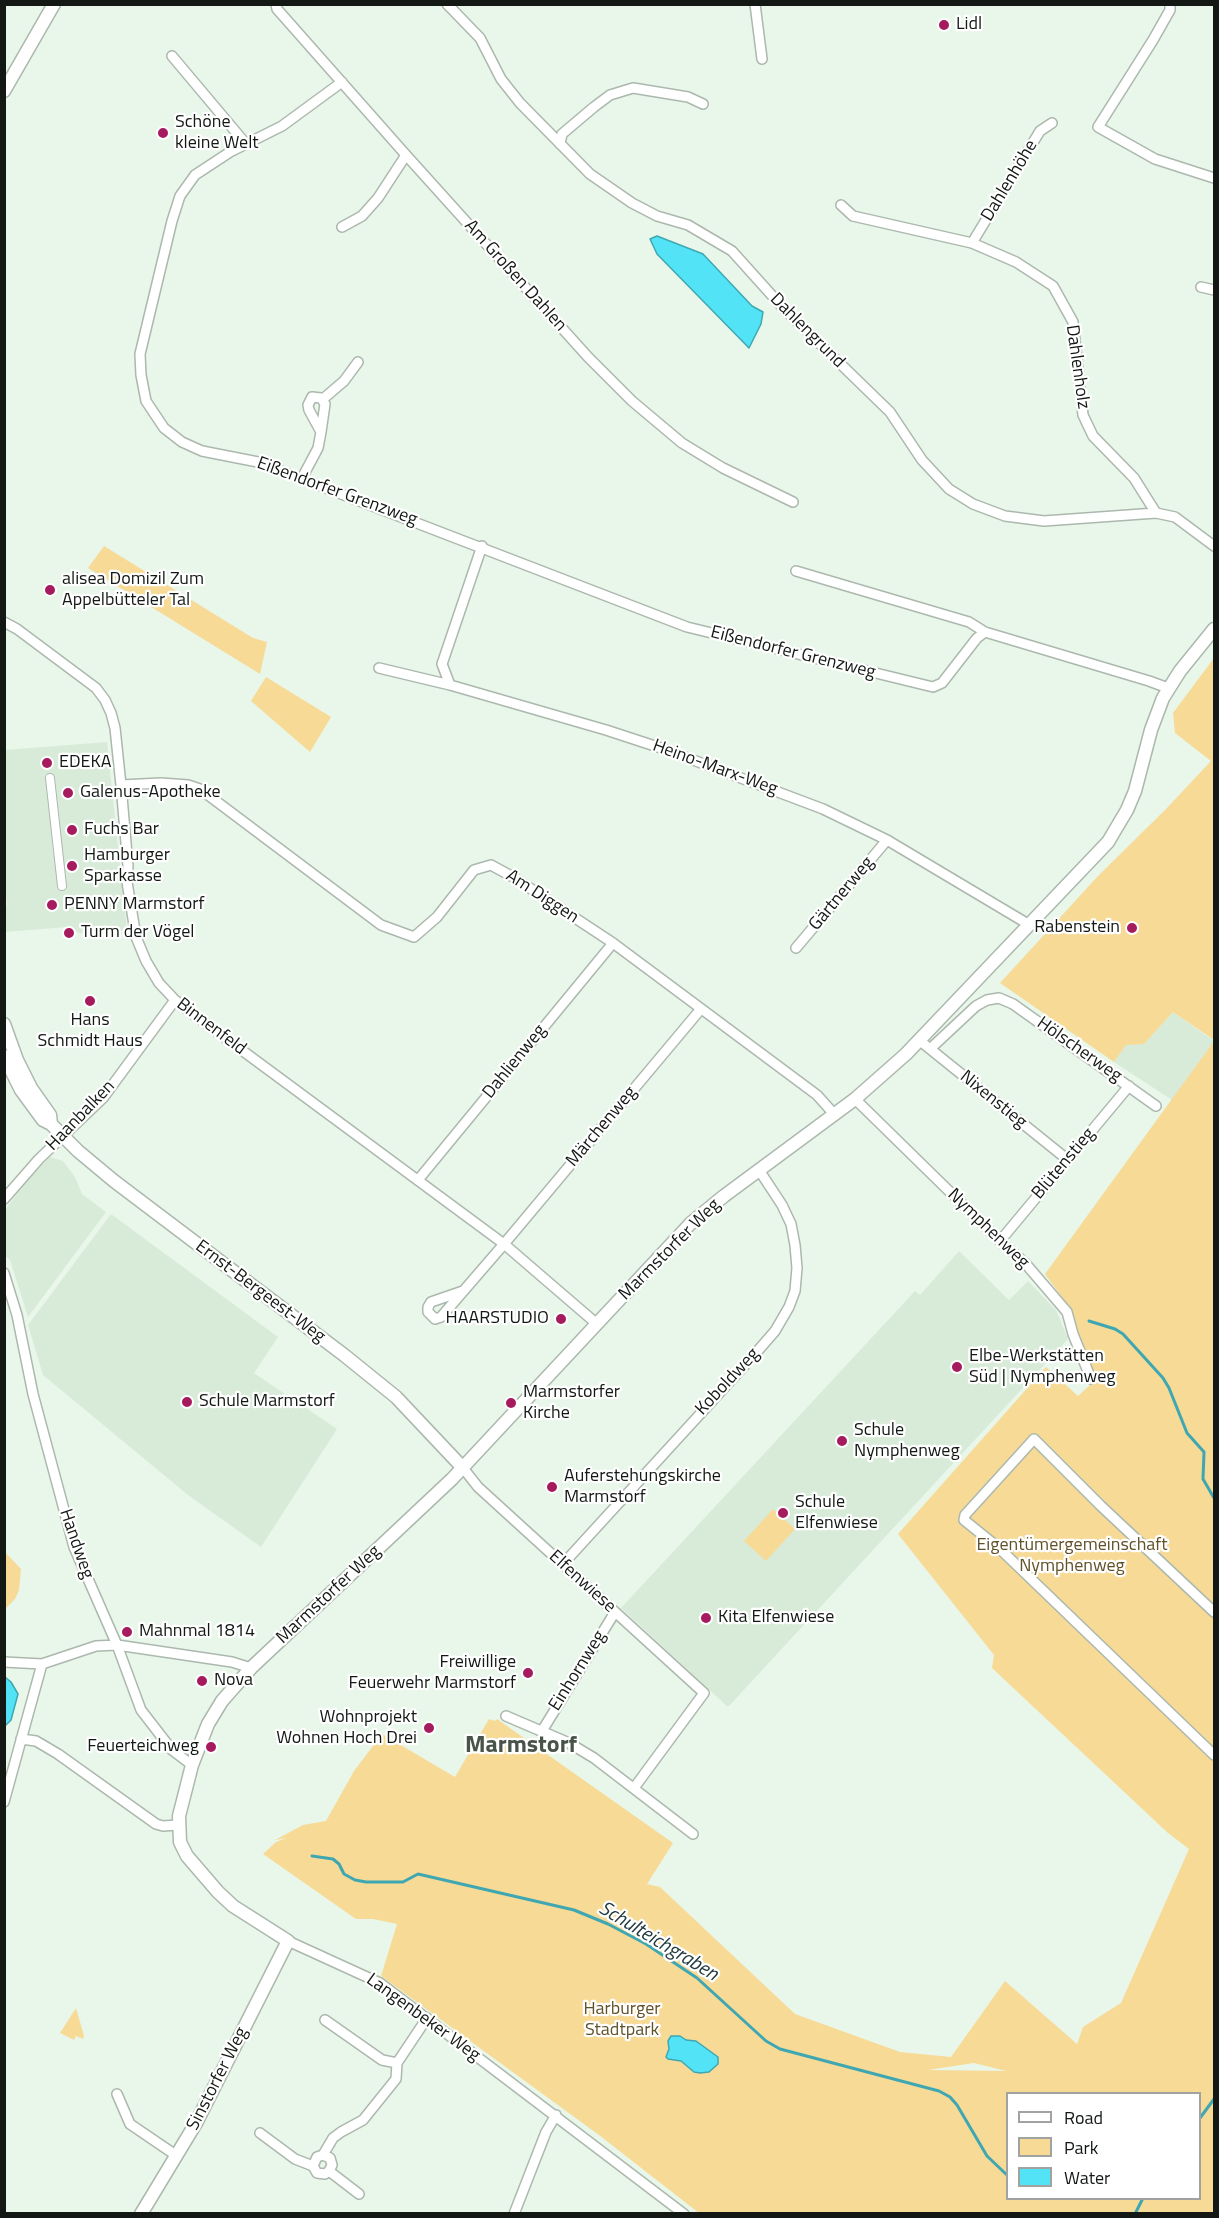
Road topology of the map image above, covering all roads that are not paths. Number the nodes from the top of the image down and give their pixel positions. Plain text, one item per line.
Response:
1 (54, 4) edge
2 (276, 4) edge
3 (447, 4) edge
4 (755, 4) edge
5 (1170, 4) edge
6 (172, 56) dead end
7 (762, 59) dead end
8 (342, 82) junction
9 (4, 91) edge
10 (703, 104) dead end
11 (1052, 123) dead end
12 (246, 144) junction
13 (560, 144) junction
14 (406, 155) junction
15 (1215, 178) edge
16 (841, 205) dead end
17 (342, 227) dead end
18 (972, 243) junction
19 (1201, 287) dead end
20 (1215, 290) edge
21 (358, 362) dead end
22 (323, 399) junction
23 (321, 432) junction
24 (302, 478) junction
25 (793, 502) dead end
26 (1156, 513) junction
27 (482, 546) junction
28 (1215, 546) edge
29 (796, 571) dead end
30 (4, 622) edge
31 (1215, 629) edge
32 (985, 632) junction
33 (379, 668) dead end
34 (450, 685) junction
35 (1168, 688) junction
36 (50, 778) dead end
37 (122, 785) junction
38 (887, 840) junction
39 (62, 886) dead end
40 (1028, 924) junction
41 (613, 943) junction
42 (796, 948) dead end
43 (174, 1000) junction
44 (700, 1010) junction
45 (4, 1024) edge
46 (919, 1041) junction
47 (930, 1049) junction
48 (4, 1056) edge
49 (1129, 1086) junction
50 (855, 1099) junction
51 (1156, 1106) dead end
52 (834, 1114) junction
53 (51, 1124) junction
54 (62, 1136) junction
55 (1068, 1160) junction
56 (759, 1170) junction
57 (418, 1180) junction
58 (4, 1199) edge
59 (1000, 1241) junction
60 (504, 1244) junction
61 (4, 1273) edge
62 (463, 1291) dead end
63 (8, 1294) edge
64 (597, 1324) junction
65 (1091, 1379) dead end
66 (463, 1468) junction
67 (563, 1564) junction
68 (615, 1612) junction
69 (1215, 1612) edge
70 (117, 1646) junction
71 (4, 1662) edge
72 (42, 1664) junction
73 (251, 1668) junction
74 (506, 1716) dead end
75 (542, 1731) junction
76 (21, 1739) junction
77 (1215, 1755) edge
78 (192, 1765) junction
79 (9, 1769) edge
80 (634, 1788) junction
81 (4, 1802) edge
82 (178, 1825) junction
83 (693, 1833) dead end
84 (288, 1941) junction
85 (427, 2018) junction
86 (326, 2020) dead end
87 (398, 2062) junction
88 (117, 2094) dead end
89 (556, 2115) junction
90 (260, 2133) dead end
91 (323, 2155) junction
92 (177, 2156) junction
93 (313, 2166) junction
94 (329, 2171) junction
95 (359, 2194) dead end
96 (141, 2214) edge
97 (514, 2214) edge
98 (684, 2214) edge

1 - 9 street
2 - 8 street, Am Großen Dahlen
3 - 13 street, Dahlengrund
4 - 7 street
5 - 15 street
6 - 12 street
8 - 12 street, Eißendorfer Grenzweg
8 - 14 street, Am Großen Dahlen
10 - 13 street
11 - 18 street, Dahlenhöhe
12 - 24 street, Eißendorfer Grenzweg
13 - 26 street, Dahlengrund
14 - 17 street
14 - 25 street, Am Großen Dahlen
16 - 18 street, Dahlenholz
18 - 26 street, Dahlenholz
19 - 20 street
21 - 22 street
22 - 23 street
22 - 23 street
23 - 24 street
24 - 27 street, Eißendorfer Grenzweg
26 - 28 street, Dahlengrund
27 - 32 street, Eißendorfer Grenzweg
27 - 34 street
29 - 32 street
30 - 37 street, Binnenfeld
31 - 35 street, Marmstorfer Weg
32 - 35 street
33 - 34 street, Heino-Marx-Weg
34 - 38 street, Heino-Marx-Weg
35 - 40 street, Marmstorfer Weg
36 - 39 street
37 - 41 street, Am Diggen
37 - 43 street, Binnenfeld
38 - 40 street, Heino-Marx-Weg
38 - 42 street, Gärtnerweg
40 - 46 street, Marmstorfer Weg
41 - 44 street, Am Diggen
41 - 57 street, Dahlienweg
43 - 54 street, Haanbalken
43 - 57 street, Binnenfeld
44 - 52 street, Am Diggen
44 - 60 street, Märchenweg
45 - 53 street, Ernst-Bergeest-Weg
46 - 47 street, Nixenstieg
46 - 50 street, Marmstorfer Weg
47 - 49 street, Hölscherweg
47 - 55 street, Nixenstieg
48 - 53 street, Ernst-Bergeest-Weg
49 - 51 street, Hölscherweg
49 - 55 street, Blütenstieg
50 - 52 street, Marmstorfer Weg
50 - 59 street, Nymphenweg
52 - 56 street, Marmstorfer Weg
53 - 54 street, Ernst-Bergeest-Weg
54 - 58 street, Haanbalken
54 - 66 street, Ernst-Bergeest-Weg
55 - 59 street, Blütenstieg
56 - 64 street, Marmstorfer Weg
56 - 67 street, Koboldweg
57 - 60 street, Binnenfeld
59 - 65 street, Nymphenweg
60 - 62 street, Märchenweg
60 - 64 street, Binnenfeld
61 - 63 street, Handweg
63 - 70 street, Handweg
64 - 66 street, Marmstorfer Weg
66 - 67 street, Elfenwiese
66 - 73 street, Marmstorfer Weg
67 - 68 street, Elfenwiese
68 - 75 street, Einhornweg
68 - 80 street, Elfenwiese
69 - 77 street
70 - 72 street
70 - 73 street
70 - 78 street, Handweg
71 - 72 street
72 - 76 street
73 - 78 street, Marmstorfer Weg
74 - 75 street
75 - 80 street
76 - 79 street
76 - 82 street
78 - 82 street, Marmstorfer Weg
79 - 81 street
80 - 83 street
82 - 84 street, Langenbeker Weg
84 - 85 street, Langenbeker Weg
84 - 92 street, Sinstorfer Weg
85 - 87 street
85 - 89 street, Langenbeker Weg
86 - 87 street
87 - 91 street
88 - 92 street
89 - 97 street
89 - 98 street, Langenbeker Weg
90 - 93 street
91 - 93 street
91 - 94 street
92 - 96 street, Sinstorfer Weg
93 - 94 street
94 - 95 street

